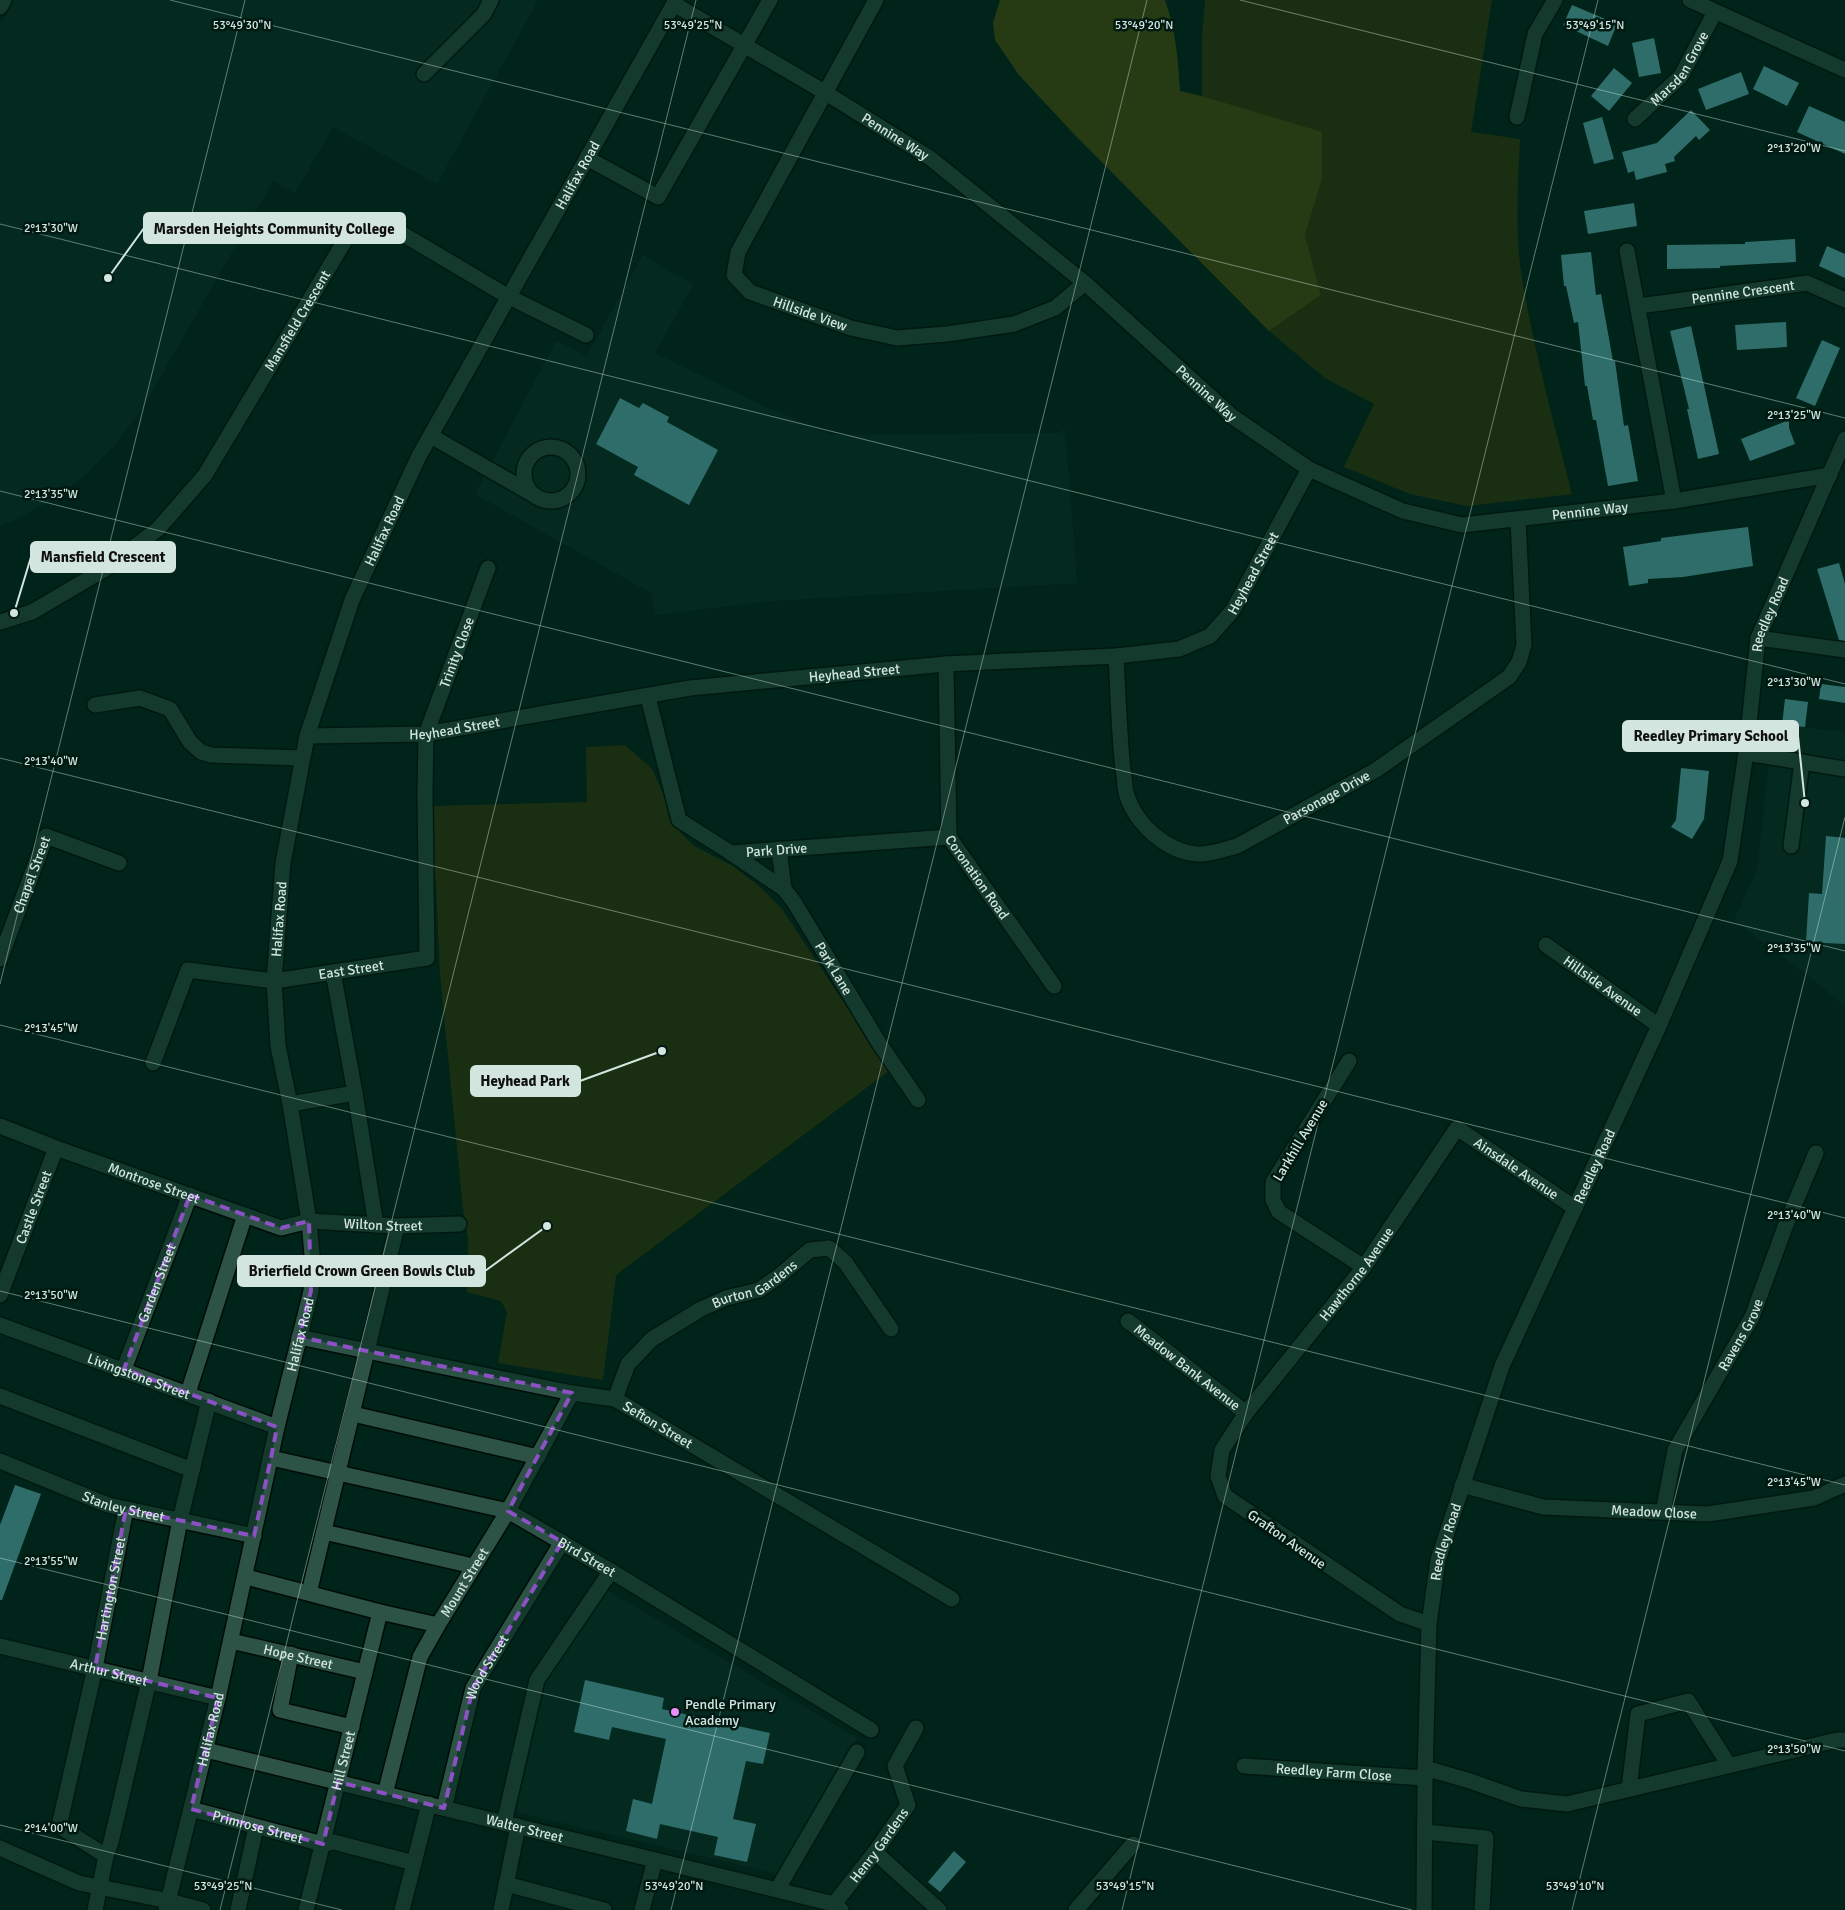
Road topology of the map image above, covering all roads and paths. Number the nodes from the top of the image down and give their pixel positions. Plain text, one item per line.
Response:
1 (4, 0) edge
2 (491, 0) edge
3 (770, 0) edge
4 (876, 0) edge
5 (1555, 0) edge
6 (1690, 0) edge
7 (675, 2) edge
8 (0, 7) edge
9 (1715, 12) junction
10 (745, 46) junction
11 (1845, 70) edge
12 (424, 74) dead end
13 (826, 94) junction
14 (1516, 117) dead end
15 (1635, 119) dead end
16 (587, 158) junction
17 (1627, 251) dead end
18 (1085, 283) junction
19 (509, 297) junction
20 (1845, 300) edge
21 (1639, 306) junction
22 (586, 335) dead end
23 (431, 436) junction
24 (1845, 439) edge
25 (1309, 469) junction
26 (1830, 475) junction
27 (533, 495) dead end
28 (1674, 501) junction
29 (1518, 520) junction
30 (488, 568) dead end
31 (0, 622) edge
32 (1758, 638) junction
33 (1845, 650) edge
34 (1116, 656) junction
35 (946, 664) junction
36 (648, 697) junction
37 (95, 705) dead end
38 (426, 734) junction
39 (307, 736) junction
40 (1746, 753) junction
41 (302, 758) junction
42 (1802, 762) junction
43 (1845, 769) edge
44 (949, 837) junction
45 (1791, 846) dead end
46 (780, 849) junction
47 (731, 853) junction
48 (119, 863) dead end
49 (784, 888) junction
50 (1546, 945) dead end
51 (1, 951) edge
52 (427, 958) joint
53 (333, 972) junction
54 (274, 981) junction
55 (1054, 986) dead end
56 (1659, 1026) junction
57 (1349, 1061) dead end
58 (153, 1063) dead end
59 (355, 1093) junction
60 (918, 1100) dead end
61 (290, 1104) junction
62 (0, 1126) edge
63 (1457, 1128) joint
64 (56, 1148) junction
65 (1816, 1153) dead end
66 (190, 1195) junction
67 (1575, 1208) junction
68 (245, 1215) junction
69 (309, 1221) junction
70 (459, 1224) dead end
71 (376, 1225) junction
72 (397, 1226) junction
73 (1364, 1267) junction
74 (0, 1294) edge
75 (1128, 1321) dead end
76 (0, 1325) edge
77 (891, 1329) dead end
78 (300, 1337) junction
79 (368, 1352) junction
80 (124, 1369) junction
81 (188, 1393) junction
82 (572, 1393) junction
83 (0, 1396) edge
84 (615, 1399) junction
85 (209, 1401) junction
86 (1246, 1413) junction
87 (353, 1414) junction
88 (277, 1427) junction
89 (538, 1457) junction
90 (271, 1458) junction
91 (1, 1465) edge
92 (192, 1470) junction
93 (338, 1472) junction
94 (1845, 1484) edge
95 (1462, 1485) junction
96 (126, 1509) junction
97 (508, 1510) junction
98 (1663, 1512) junction
99 (180, 1520) junction
100 (324, 1532) junction
101 (254, 1536) junction
102 (562, 1542) junction
103 (474, 1566) junction
104 (611, 1571) junction
105 (246, 1577) junction
106 (309, 1593) junction
107 (952, 1599) dead end
108 (380, 1612) junction
109 (1429, 1624) junction
110 (438, 1625) junction
111 (231, 1640) junction
112 (0, 1646) edge
113 (291, 1654) junction
114 (95, 1668) junction
115 (365, 1672) junction
116 (149, 1681) junction
117 (218, 1698) junction
118 (352, 1727) junction
119 (916, 1728) dead end
120 (871, 1730) dead end
121 (1841, 1740) edge
122 (206, 1750) junction
123 (857, 1752) dead end
124 (1729, 1765) junction
125 (1244, 1766) dead end
126 (1425, 1773) junction
127 (338, 1782) junction
128 (1629, 1789) junction
129 (385, 1794) junction
130 (429, 1804) junction
131 (444, 1808) junction
132 (192, 1810) junction
133 (511, 1825) junction
134 (256, 1827) junction
135 (1424, 1832) junction
136 (323, 1844) junction
137 (1132, 1844) dead end
138 (0, 1848) edge
139 (875, 1852) junction
140 (106, 1856) junction
141 (655, 1860) junction
142 (414, 1863) junction
143 (506, 1884) junction
144 (99, 1887) junction
145 (778, 1890) junction
146 (168, 1905) edge
147 (838, 1907) edge
148 (95, 1910) edge
149 (203, 1910) edge
150 (238, 1910) edge
151 (306, 1910) edge
152 (402, 1910) edge
153 (501, 1910) edge
154 (604, 1910) edge
155 (642, 1910) edge
156 (939, 1910) edge
157 (1076, 1910) edge
158 (1424, 1910) edge
159 (1482, 1910) edge

1 - 8 street
2 - 12 street
3 - 10 street
4 - 13 street
5 - 14 street
6 - 9 street
7 - 10 street, Pennine Way
7 - 16 street, Halifax Road
9 - 11 street
9 - 15 street, Marsden Grove
10 - 13 street, Pennine Way
10 - 16 street
13 - 18 street, Pennine Way
13 - 18 street, Hillside View
16 - 19 street, Halifax Road
17 - 21 street
18 - 25 street, Pennine Way
19 - 22 street
19 - 23 street, Halifax Road
19 - 31 street, Mansfield Crescent
20 - 21 street, Pennine Crescent
21 - 28 street
23 - 27 street
23 - 39 street, Halifax Road
24 - 26 street, Reedley Road
25 - 29 street, Pennine Way
25 - 34 street, Heyhead Street
26 - 28 street, Pennine Way
26 - 32 street, Reedley Road
28 - 29 street, Pennine Way
29 - 34 street, Parsonage Drive
30 - 38 street, Trinity Close
32 - 33 street
32 - 40 street, Reedley Road
34 - 35 street, Heyhead Street
35 - 36 street, Heyhead Street
35 - 44 street, Coronation Road
36 - 38 street, Heyhead Street
36 - 47 street, Park Drive
37 - 41 street
38 - 39 street, Heyhead Street
38 - 52 street, Trinity Close
39 - 41 street, Halifax Road
40 - 42 street
40 - 56 street, Reedley Road
41 - 54 street, Halifax Road
42 - 43 street
42 - 45 street
44 - 46 street, Park Drive
44 - 55 street, Coronation Road
46 - 47 street, Park Drive
46 - 49 street
47 - 49 street, Park Lane
48 - 51 street, Chapel Street
49 - 60 street, Park Lane
50 - 56 street, Hillside Avenue
52 - 53 street, East Street
53 - 54 street, East Street
53 - 59 street
54 - 58 street, East Street
54 - 61 street, Halifax Road
56 - 67 street, Reedley Road
57 - 73 street, Larkhill Avenue
59 - 61 street
59 - 71 street
61 - 69 street, Halifax Road
62 - 64 street, Montrose Street
63 - 67 street, Ainsdale Avenue
63 - 73 street, Hawthorne Avenue
64 - 66 street, Montrose Street
64 - 74 street, Castle Street
65 - 98 street, Ravens Grove
66 - 68 street, Montrose Street
66 - 80 street, Garden Street
67 - 95 street, Reedley Road
68 - 69 street, Montrose Street
68 - 81 street
69 - 71 street, Wilton Street
69 - 78 street, Halifax Road
70 - 72 street, Wilton Street
71 - 72 street, Wilton Street
72 - 79 street
73 - 86 street, Hawthorne Avenue
75 - 86 street, Meadow Bank Avenue
76 - 80 street, Livingstone Street
77 - 84 street, Burton Gardens
78 - 79 street, Sefton Street
78 - 88 street, Halifax Road
79 - 82 street, Sefton Street
79 - 87 street
80 - 81 street, Livingstone Street
81 - 85 street, Livingstone Street
82 - 84 street, Sefton Street
82 - 89 street, Mount Street
83 - 92 street
84 - 107 street, Sefton Street
85 - 88 street, Livingstone Street
85 - 92 street
86 - 109 street, Grafton Avenue
87 - 89 street
87 - 93 street
88 - 90 street, Halifax Road
89 - 97 street, Mount Street
90 - 93 street, Bird Street
90 - 101 street, Halifax Road
91 - 96 street, Stanley Street
92 - 99 street
93 - 97 street, Bird Street
93 - 100 street
94 - 98 street, Meadow Close
95 - 98 street, Meadow Close
95 - 109 street, Reedley Road
96 - 99 street, Stanley Street
96 - 114 street, Hartington Street
97 - 102 street, Bird Street
97 - 103 street, Mount Street
99 - 101 street, Stanley Street
99 - 116 street
100 - 103 street
100 - 106 street
101 - 105 street, Halifax Road
102 - 104 street, Bird Street
102 - 131 street, Wood Street
103 - 110 street, Mount Street
104 - 120 street, Bird Street
104 - 133 street
105 - 106 street, Mount Street
105 - 111 street, Halifax Road
106 - 108 street, Mount Street
108 - 110 street, Mount Street
108 - 115 street, Hill Street
109 - 126 street, Reedley Road
110 - 129 street
111 - 113 street, Hope Street
111 - 117 street, Halifax Road
112 - 114 street, Arthur Street
113 - 115 street, Hope Street
113 - 118 street
114 - 116 street, Arthur Street
114 - 140 street, Hartington Street
115 - 118 street, Hill Street
116 - 117 street, Arthur Street
116 - 140 street
117 - 122 street, Halifax Road
118 - 127 street, Hill Street
119 - 139 street, Henry Gardens
121 - 124 street, Reedley Farm Close
122 - 127 street, Walter Street
122 - 132 street, Halifax Road
123 - 145 street
124 - 128 street, Reedley Farm Close
124 - 128 street
125 - 126 street, Reedley Farm Close
126 - 128 street, Reedley Farm Close
126 - 135 street, Reedley Road
127 - 129 street, Walter Street
127 - 136 street, Hill Street
129 - 130 street, Walter Street
130 - 131 street, Walter Street
130 - 142 street
131 - 133 street, Walter Street
132 - 134 street, Primrose Street
132 - 146 street, Halifax Road
133 - 141 street, Walter Street
133 - 143 street
134 - 136 street, Primrose Street
134 - 150 street
135 - 158 street, Reedley Road
135 - 159 street
136 - 142 street, Primrose Street
136 - 151 street, Hill Street
137 - 157 street
138 - 144 street
139 - 147 street, Henry Gardens
139 - 156 street
140 - 144 street
141 - 145 street, Walter Street
141 - 155 street
142 - 152 street
143 - 153 street
143 - 154 street
144 - 146 street
144 - 148 street
145 - 147 street, Walter Street
146 - 149 street

